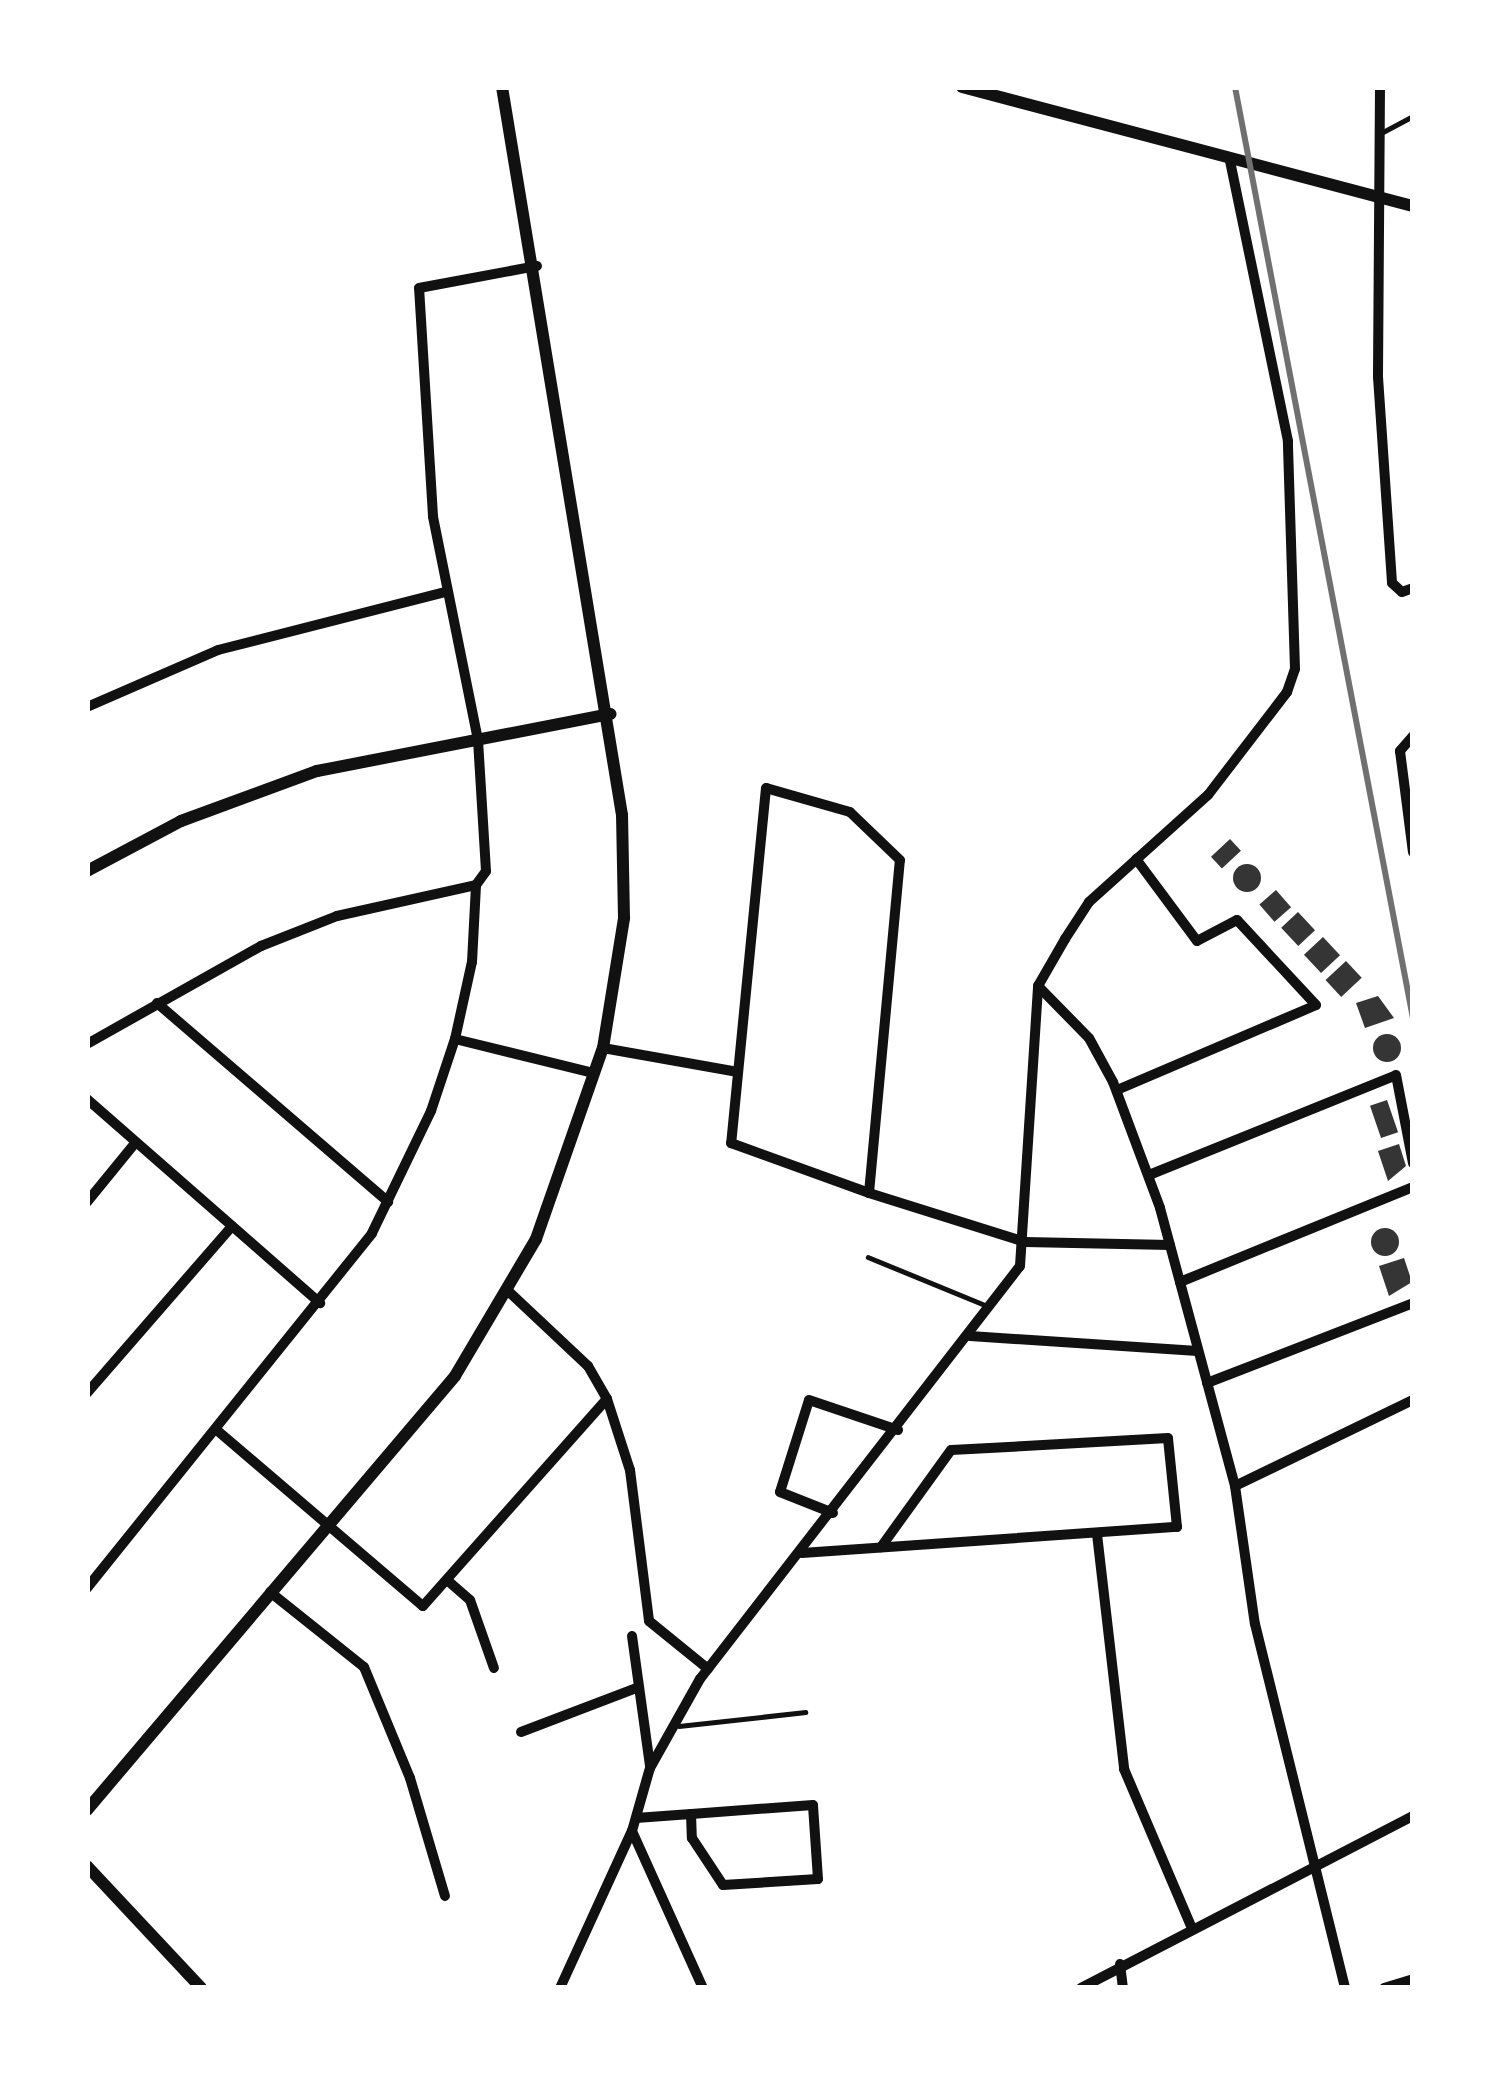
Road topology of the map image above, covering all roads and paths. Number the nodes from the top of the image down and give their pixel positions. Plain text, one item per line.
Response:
1 (502, 87) edge
2 (962, 87) edge
3 (1380, 87) edge
4 (1413, 116) edge
5 (1380, 133) junction
6 (1230, 161) junction
7 (1380, 199) junction
8 (1413, 206) edge
9 (537, 266) junction
10 (1413, 589) edge
11 (446, 592) junction
12 (87, 707) edge
13 (610, 714) junction
14 (1413, 736) edge
15 (478, 740) junction
16 (1413, 852) edge
17 (1136, 859) junction
18 (87, 871) edge
19 (476, 885) junction
20 (1038, 986) junction
21 (157, 1003) junction
22 (454, 1039) junction
23 (87, 1044) edge
24 (603, 1048) junction
25 (738, 1072) junction
26 (593, 1073) junction
27 (1117, 1090) junction
28 (87, 1099) edge
29 (136, 1142) junction
30 (1413, 1163) edge
31 (1149, 1175) junction
32 (1413, 1187) edge
33 (869, 1193) junction
34 (87, 1202) edge
35 (388, 1202) junction
36 (232, 1226) junction
37 (1025, 1242) junction
38 (1170, 1245) junction
39 (868, 1257) dead end
40 (1180, 1282) junction
41 (507, 1290) junction
42 (320, 1303) junction
43 (1413, 1304) edge
44 (990, 1307) junction
45 (970, 1336) junction
46 (1198, 1351) junction
47 (1207, 1384) junction
48 (87, 1393) edge
49 (607, 1399) junction
50 (1413, 1400) edge
51 (898, 1430) junction
52 (219, 1432) junction
53 (1235, 1486) junction
54 (833, 1513) junction
55 (324, 1525) junction
56 (1097, 1534) junction
57 (881, 1547) junction
58 (802, 1553) junction
59 (447, 1580) junction
60 (87, 1588) edge
61 (270, 1592) junction
62 (632, 1636) dead end
63 (494, 1668) dead end
64 (708, 1669) junction
65 (639, 1687) junction
66 (805, 1712) dead end
67 (673, 1726) junction
68 (521, 1732) dead end
69 (650, 1768) junction
70 (87, 1810) edge
71 (691, 1814) junction
72 (1413, 1816) edge
73 (636, 1818) junction
74 (632, 1831) junction
75 (87, 1866) edge
76 (1314, 1872) junction
77 (445, 1896) dead end
78 (1191, 1926) junction
79 (1120, 1964) junction
80 (1413, 1979) edge
81 (201, 1988) edge
82 (560, 1988) edge
83 (703, 1988) edge
84 (1081, 1988) edge
85 (1123, 1988) edge
86 (1345, 1988) edge
87 (1384, 1988) edge

1 - 9 street
2 - 6 street
3 - 5 street
4 - 5 lane
5 - 7 street
6 - 7 street
6 - 17 street
7 - 8 street
7 - 10 street
9 - 11 street
9 - 13 street
11 - 12 street
11 - 15 street
13 - 15 street
13 - 24 street
14 - 16 street
15 - 18 street
15 - 19 street
17 - 20 street
17 - 27 street
19 - 21 street
19 - 22 street
20 - 27 street
20 - 37 street
21 - 23 street
21 - 35 street
22 - 26 street
22 - 35 street
24 - 25 street
24 - 26 street
25 - 33 street
25 - 33 street
26 - 41 street
27 - 31 street
28 - 29 street
29 - 34 street
29 - 36 street
30 - 31 street
31 - 38 street
32 - 40 street
33 - 37 street
35 - 42 street
36 - 42 street
36 - 48 street
37 - 38 street
37 - 44 street
38 - 40 street
39 - 44 lane
40 - 46 street
41 - 49 street
41 - 55 street
42 - 52 street
43 - 47 street
44 - 45 street
45 - 46 street
45 - 51 street
46 - 47 street
47 - 53 street
49 - 59 street
49 - 64 street
50 - 53 street
51 - 54 street
51 - 54 street
52 - 55 street
52 - 60 street
53 - 76 street
54 - 58 street
55 - 59 street
55 - 61 street
56 - 57 street
56 - 57 street
56 - 78 street
57 - 58 street
58 - 64 street
59 - 63 street
61 - 70 street
61 - 77 street
62 - 65 street
64 - 67 street
65 - 68 street
65 - 69 street
66 - 67 lane
67 - 69 street
69 - 73 street
71 - 71 street
71 - 73 street
72 - 76 street
73 - 74 street
74 - 82 street
74 - 83 street
75 - 81 street
76 - 78 street
76 - 86 street
78 - 79 street
79 - 84 street
79 - 85 street
80 - 87 street

